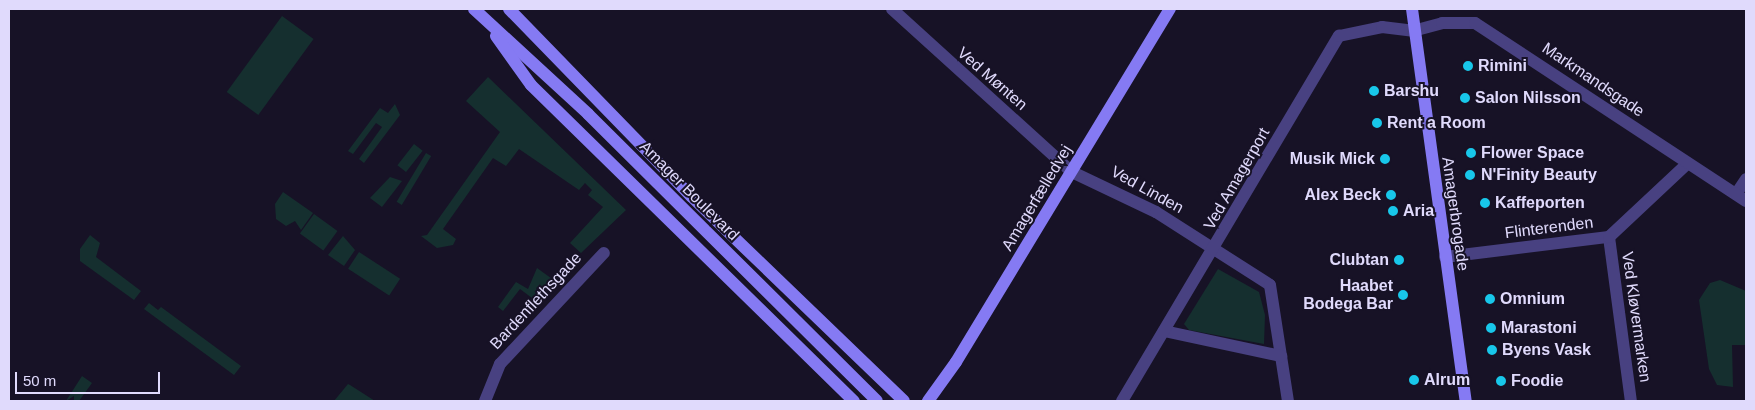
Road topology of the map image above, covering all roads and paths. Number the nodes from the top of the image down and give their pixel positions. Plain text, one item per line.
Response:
1 (509, 9) edge
2 (892, 9) edge
3 (1170, 9) edge
4 (1406, 9) edge
5 (1412, 9) edge
6 (479, 13) edge
7 (1413, 31) junction
8 (1688, 163) junction
9 (1072, 172) junction
10 (1746, 179) edge
11 (1741, 198) edge
12 (1609, 238) junction
13 (1213, 253) junction
14 (604, 254) dead end
15 (1445, 257) junction
16 (1164, 331) junction
17 (1281, 356) junction
18 (485, 401) edge
19 (854, 401) edge
20 (877, 401) edge
21 (904, 401) edge
22 (928, 401) edge
23 (1122, 401) edge
24 (1288, 401) edge
25 (1466, 401) edge
26 (1631, 401) edge

1 - 21 street, Amager Boulevard
2 - 9 street, Ved Mønten
3 - 9 street, Amagerfælledvej
4 - 7 street, Amagerbrogade
5 - 7 street, Amagerbrogade
6 - 19 street
6 - 20 street, Amager Boulevard
7 - 8 street, Markmandsgade
7 - 13 street, Ved Amagerport
7 - 15 street, Amagerbrogade
8 - 11 street, Markmandsgade
8 - 12 street, Flinterenden
9 - 13 street, Ved Linden
9 - 22 street, Amagerfælledvej
10 - 11 street
12 - 15 street, Flinterenden
12 - 26 street, Ved Kløvermarken
13 - 16 street, Ved Amagerport
13 - 17 street, Ved Linden
14 - 18 street, Bardenflethsgade
15 - 25 street, Amagerbrogade
16 - 17 street
16 - 23 street, Ved Amagerport
17 - 24 street, Ved Linden

